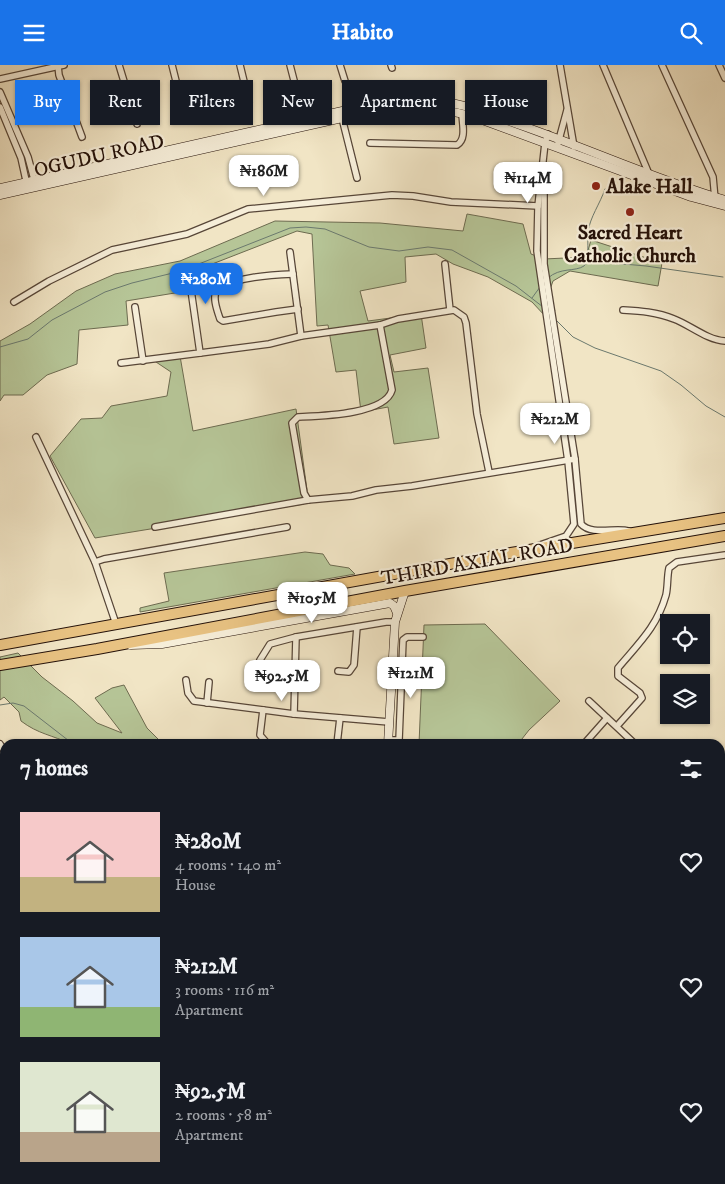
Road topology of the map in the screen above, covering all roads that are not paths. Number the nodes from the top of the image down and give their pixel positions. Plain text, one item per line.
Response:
1 (119, 65) edge
2 (172, 65) edge
3 (240, 65) edge
4 (290, 65) edge
5 (340, 65) edge
6 (560, 65) edge
7 (603, 65) edge
8 (662, 65) edge
9 (719, 65) edge
10 (61, 66) edge
11 (725, 78) edge
12 (0, 79) edge
13 (124, 80) edge
14 (176, 80) edge
15 (244, 80) edge
16 (294, 80) edge
17 (344, 80) edge
18 (0, 92) edge
19 (0, 107) edge
20 (568, 107) junction
21 (455, 112) edge
22 (462, 113) junction
23 (332, 116) edge
24 (342, 119) edge
25 (332, 120) edge
26 (295, 125) edge
27 (344, 125) edge
28 (82, 137) dead end
29 (560, 138) junction
30 (550, 141) junction
31 (370, 143) dead end
32 (573, 148) junction
33 (649, 174) junction
34 (357, 178) dead end
35 (31, 184) junction
36 (0, 188) edge
37 (0, 195) edge
38 (715, 200) junction
39 (725, 200) edge
40 (538, 206) junction
41 (725, 206) edge
42 (290, 252) dead end
43 (445, 264) dead end
44 (541, 264) junction
45 (293, 273) junction
46 (189, 277) dead end
47 (14, 302) dead end
48 (136, 307) dead end
49 (298, 309) junction
50 (623, 309) dead end
51 (450, 310) junction
52 (549, 319) junction
53 (380, 325) junction
54 (301, 336) junction
55 (725, 341) edge
56 (200, 353) junction
57 (143, 361) junction
58 (121, 363) dead end
59 (36, 437) dead end
60 (575, 459) junction
61 (568, 461) junction
62 (490, 472) junction
63 (308, 500) junction
64 (725, 518) edge
65 (155, 527) dead end
66 (287, 527) dead end
67 (634, 532) junction
68 (725, 536) edge
69 (526, 551) junction
70 (725, 555) edge
71 (95, 562) junction
72 (405, 591) junction
73 (397, 613) junction
74 (395, 622) junction
75 (116, 624) junction
76 (358, 627) junction
77 (296, 637) junction
78 (423, 637) dead end
79 (0, 645) edge
80 (116, 645) junction
81 (260, 659) dead end
82 (0, 665) edge
83 (338, 671) dead end
84 (186, 681) dead end
85 (209, 682) dead end
86 (589, 701) dead end
87 (207, 703) junction
88 (263, 710) junction
89 (294, 714) junction
90 (340, 718) junction
91 (607, 718) junction
92 (388, 722) junction
93 (617, 726) junction
94 (263, 739) edge
95 (338, 739) edge
96 (388, 739) edge
97 (399, 739) edge
98 (588, 739) edge
99 (630, 739) edge

1 - 13 street
2 - 14 street
3 - 15 street
4 - 16 street
5 - 17 street
6 - 20 street
7 - 33 street
8 - 38 street
9 - 11 street
10 - 12 street
10 - 28 street
18 - 35 street
19 - 35 street
20 - 29 street
20 - 32 street
21 - 22 main road, OGUDU ROAD
22 - 30 main road, OGUDU ROAD
22 - 31 street
23 - 30 main road, OGUDU ROAD
24 - 25 main road, OGUDU ROAD
26 - 35 main road, OGUDU ROAD
27 - 34 street
29 - 30 main road, OGUDU ROAD
29 - 32 main road, OGUDU ROAD
30 - 32 main road, OGUDU ROAD
30 - 40 street
30 - 44 street
32 - 33 main road, OGUDU ROAD
32 - 38 main road, OGUDU ROAD
33 - 38 main road, OGUDU ROAD
35 - 36 main road, OGUDU ROAD
35 - 37 main road, OGUDU ROAD
38 - 39 main road, OGUDU ROAD
38 - 41 main road, OGUDU ROAD
40 - 44 street
40 - 47 street
42 - 45 street
43 - 51 street
44 - 52 street
45 - 49 street
45 - 49 street
46 - 56 street
48 - 57 street
49 - 54 street
50 - 55 street
51 - 53 street
51 - 62 street
52 - 60 street
52 - 61 street
53 - 54 street
53 - 63 street
54 - 56 street
56 - 57 street
57 - 58 street
59 - 71 street
60 - 61 street
60 - 67 street
61 - 62 street
61 - 69 street
62 - 63 street
63 - 65 street
64 - 67 highway, THIRD AXIAL ROAD
66 - 71 street
67 - 69 highway, THIRD AXIAL ROAD
68 - 72 highway, THIRD AXIAL ROAD
69 - 75 highway, THIRD AXIAL ROAD
70 - 93 street
71 - 75 street
72 - 73 main road
72 - 80 highway, THIRD AXIAL ROAD
73 - 74 main road
73 - 80 main road
74 - 76 street
74 - 92 main road
75 - 79 highway, THIRD AXIAL ROAD
76 - 77 street
76 - 83 street
77 - 81 street
77 - 89 street
78 - 97 street
80 - 82 highway, THIRD AXIAL ROAD
84 - 87 street
85 - 87 street
86 - 91 street
87 - 88 street
88 - 89 street
88 - 94 street
89 - 90 street
90 - 92 street
90 - 95 street
91 - 93 street
91 - 98 street
92 - 96 main road
93 - 99 street

